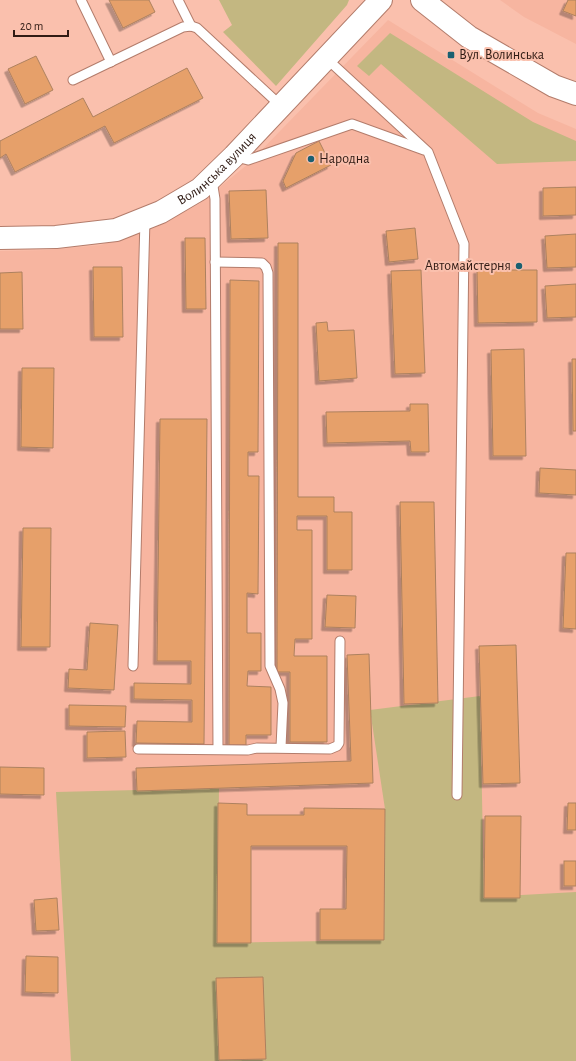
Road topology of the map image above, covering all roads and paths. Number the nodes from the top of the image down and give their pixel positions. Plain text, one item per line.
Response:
1 (81, 0) edge
2 (178, 0) edge
3 (381, 0) edge
4 (422, 0) edge
5 (191, 26) junction
6 (326, 57) junction
7 (111, 62) junction
8 (73, 80) dead end
9 (576, 94) edge
10 (281, 106) junction
11 (428, 152) junction
12 (234, 156) junction
13 (211, 178) junction
14 (145, 219) junction
15 (0, 238) edge
16 (215, 262) junction
17 (340, 641) dead end
18 (133, 666) dead end
19 (281, 747) junction
20 (138, 749) dead end
21 (218, 749) junction
22 (457, 795) dead end

1 - 7 lane
2 - 5 lane
3 - 6 street, Волинська вулиця
4 - 9 street
5 - 7 lane
5 - 10 lane
6 - 10 street, Волинська вулиця
6 - 11 lane
7 - 8 lane
10 - 12 street, Волинська вулиця
11 - 12 lane
11 - 22 lane
12 - 13 street, Волинська вулиця
13 - 14 street, Волинська вулиця
13 - 16 lane
14 - 15 street, Волинська вулиця
14 - 18 lane
16 - 19 lane
16 - 21 lane
17 - 19 lane
19 - 21 lane
20 - 21 lane

